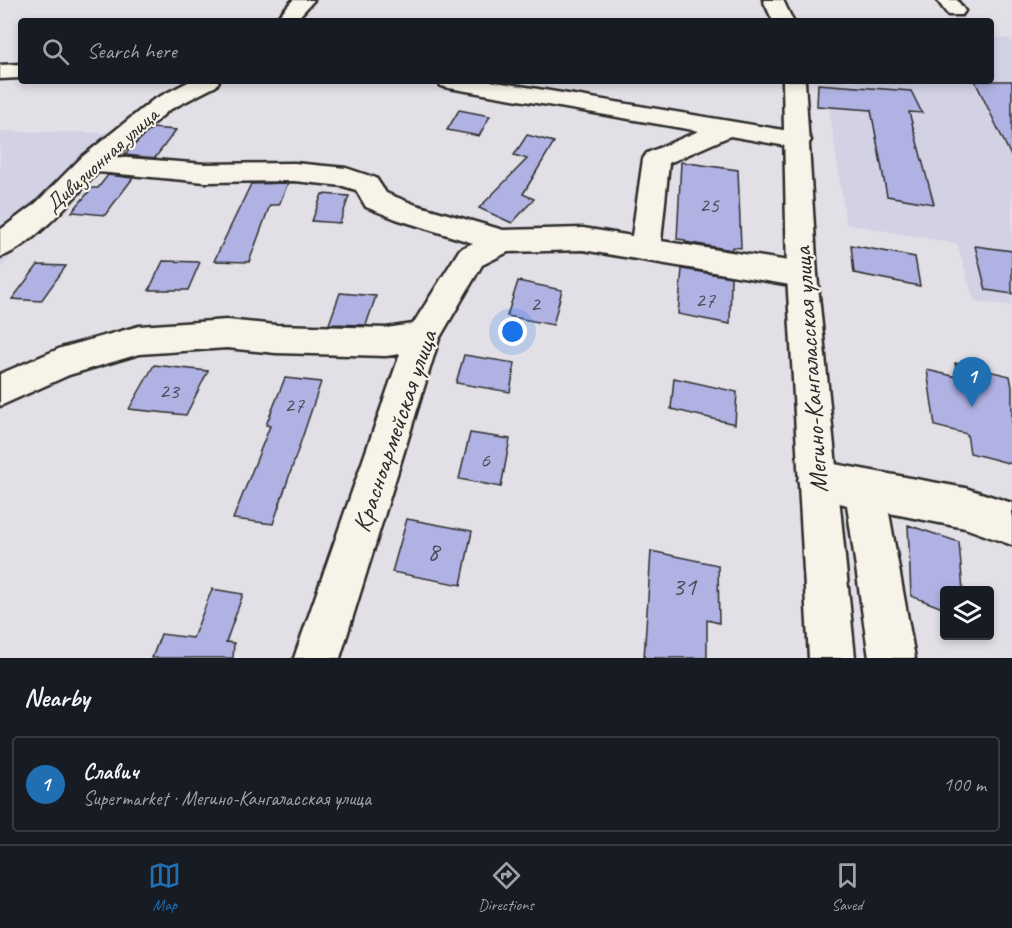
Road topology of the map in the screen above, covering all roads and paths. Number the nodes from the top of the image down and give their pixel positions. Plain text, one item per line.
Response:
1 (304, 0) edge
2 (773, 0) edge
3 (287, 18) edge
4 (782, 18) edge
5 (18, 71) edge
6 (0, 72) edge
7 (202, 84) edge
8 (466, 84) edge
9 (794, 84) edge
10 (725, 129) junction
11 (798, 140) junction
12 (92, 163) junction
13 (5, 238) edge
14 (503, 241) junction
15 (645, 249) junction
16 (802, 274) junction
17 (423, 336) junction
18 (0, 390) edge
19 (818, 480) junction
20 (865, 489) junction
21 (1012, 524) edge
22 (317, 658) edge
23 (832, 658) edge
24 (892, 658) edge

1 - 3 street
2 - 4 street
5 - 6 street
7 - 12 street, Дивизионная улица
8 - 10 street
9 - 11 street, Мегино-Кангаласская улица
10 - 11 street
10 - 15 street
11 - 16 street, Мегино-Кангаласская улица
12 - 13 street, Дивизионная улица
12 - 14 street
14 - 15 street, Красноармейская улица
14 - 17 street, Красноармейская улица
15 - 16 street, Красноармейская улица
16 - 19 street, Мегино-Кангаласская улица
17 - 18 street
17 - 22 street, Красноармейская улица
19 - 20 street
19 - 23 street, Мегино-Кангаласская улица
20 - 21 street
20 - 24 street

